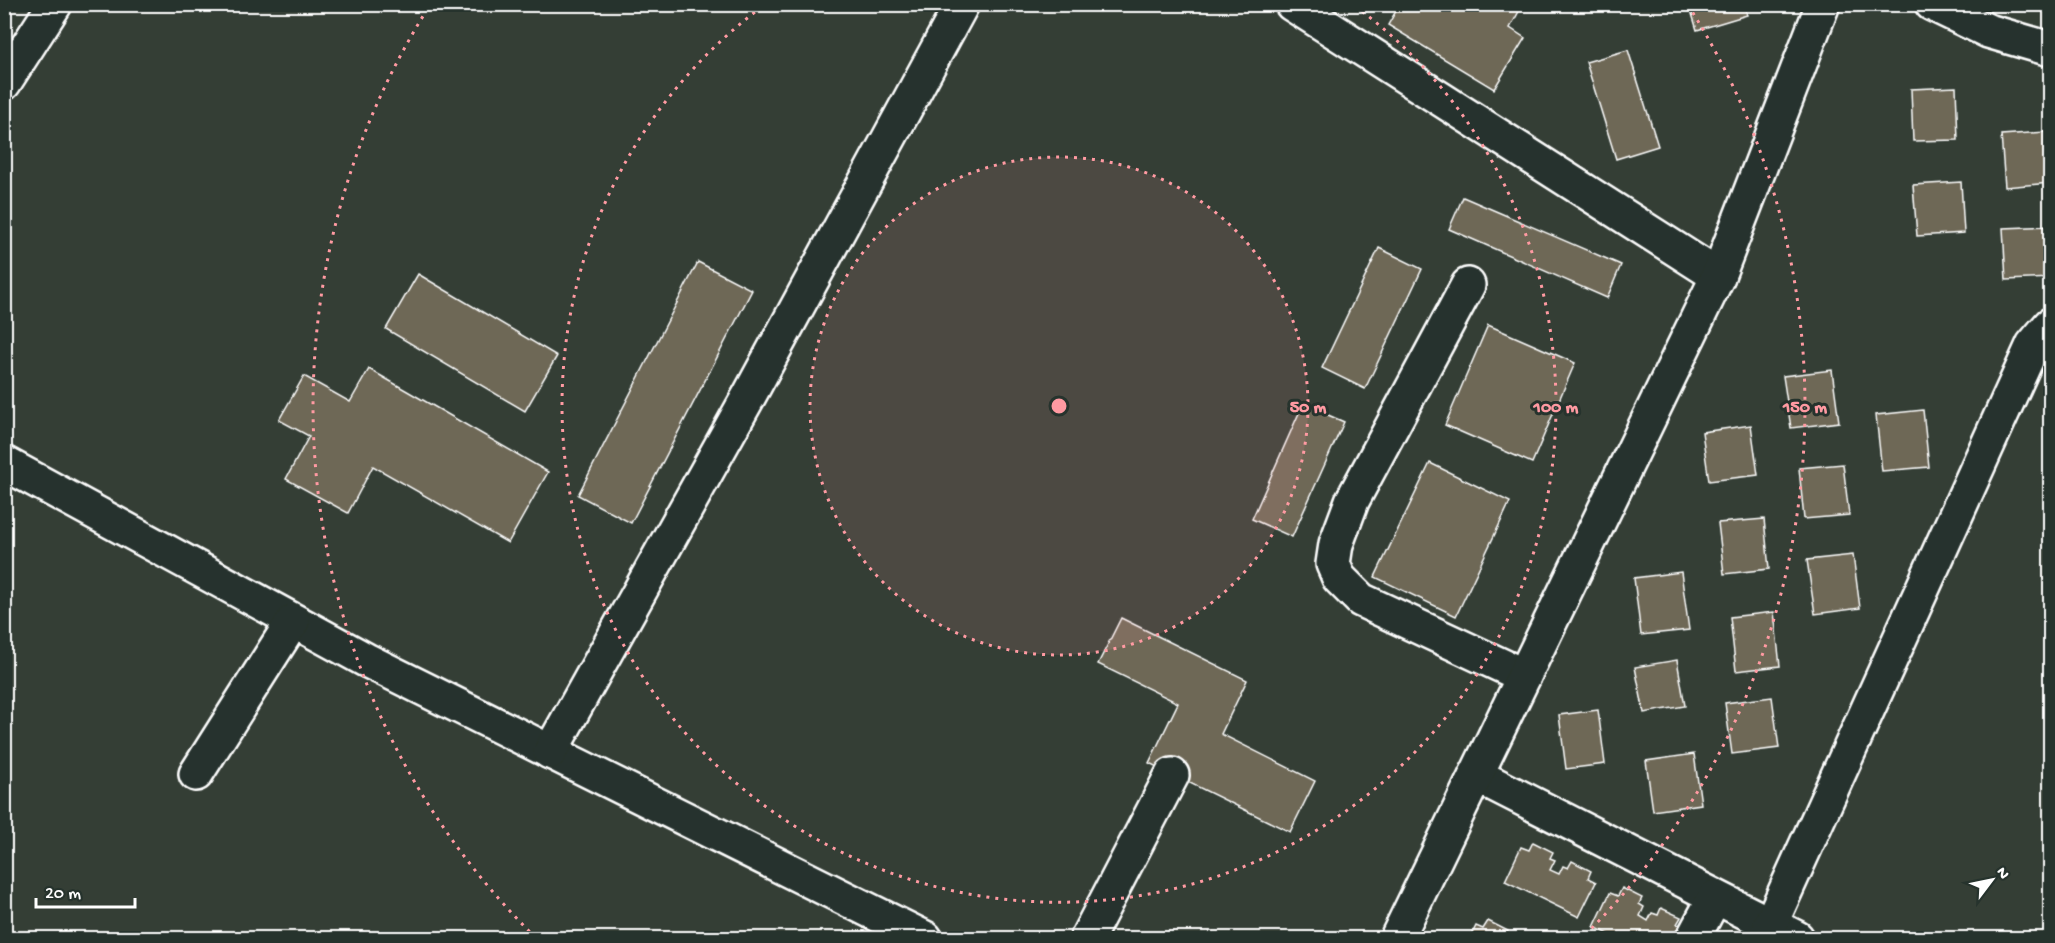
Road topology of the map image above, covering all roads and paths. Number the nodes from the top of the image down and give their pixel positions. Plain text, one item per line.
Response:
1 (55, 4) edge
2 (962, 4) edge
3 (1292, 4) edge
4 (1822, 4) edge
5 (1932, 4) edge
6 (2050, 49) edge
7 (4, 83) edge
8 (1718, 276) junction
9 (1468, 285) dead end
10 (2050, 325) edge
11 (4, 463) edge
12 (293, 621) junction
13 (1524, 676) junction
14 (550, 752) junction
15 (196, 774) dead end
16 (1476, 775) junction
17 (1172, 776) dead end
18 (1715, 897) junction
19 (1784, 932) edge
20 (925, 939) edge
21 (1087, 939) edge
22 (1396, 939) edge
23 (1693, 939) edge

1 - 7 lane
2 - 14 lane
3 - 8 lane
4 - 8 lane
5 - 6 lane
8 - 13 lane
9 - 13 lane
10 - 19 lane
11 - 12 lane
12 - 14 lane
12 - 15 lane
13 - 16 lane
14 - 20 lane
16 - 18 lane
16 - 22 lane
17 - 21 lane
18 - 19 lane
18 - 23 lane

